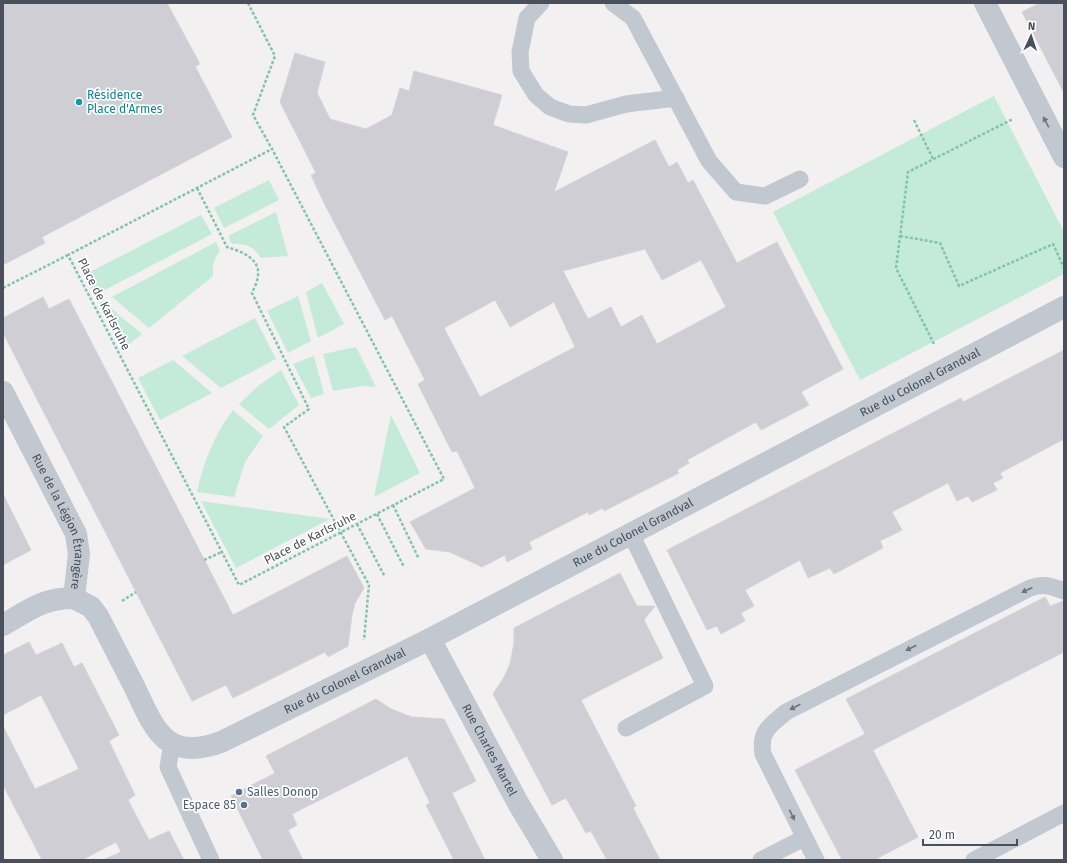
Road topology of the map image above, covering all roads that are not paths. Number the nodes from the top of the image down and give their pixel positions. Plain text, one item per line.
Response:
1 (541, 3) edge
2 (613, 3) edge
3 (985, 3) edge
4 (676, 98) junction
5 (1064, 157) edge
6 (800, 179) dead end
7 (1064, 307) edge
8 (3, 392) edge
9 (631, 534) junction
10 (1064, 591) edge
11 (74, 598) junction
12 (3, 625) edge
13 (430, 639) junction
14 (626, 728) dead end
15 (172, 743) junction
16 (197, 748) joint
17 (1064, 813) edge
18 (804, 838) junction
19 (211, 860) edge
20 (552, 860) edge
21 (761, 860) edge
22 (816, 860) edge
23 (974, 860) edge

1 - 4 lane
2 - 4 lane
5 -> 3 street
4 - 6 lane
7 - 9 street, Rue du Colonel Grandval
8 - 11 street, Rue de la Légion Étrangère
9 - 13 street, Rue du Colonel Grandval
9 - 14 lane
10 -> 18 lane
11 - 12 street
11 - 15 street, Rue de la Légion Étrangère
13 - 16 street, Rue du Colonel Grandval
13 - 20 street, Rue Charles Martel
15 - 16 street, Rue de la Légion Étrangère
15 - 19 lane
17 - 23 lane
18 - 21 lane
18 - 22 lane

